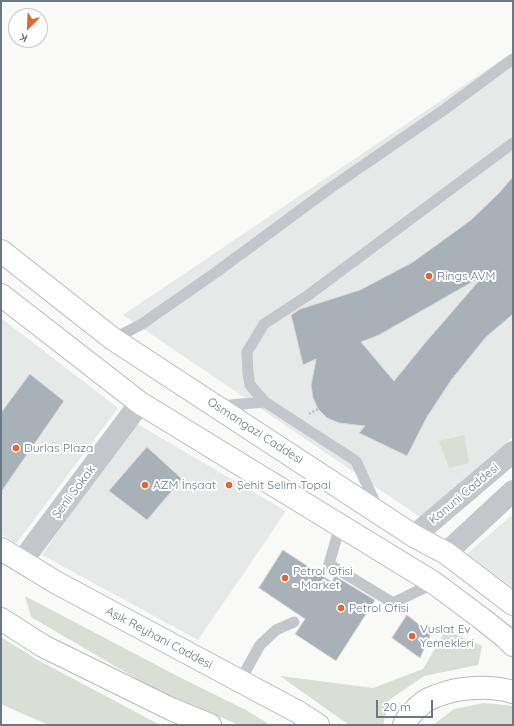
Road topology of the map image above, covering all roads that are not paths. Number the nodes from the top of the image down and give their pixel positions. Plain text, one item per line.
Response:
1 (513, 59) edge
2 (513, 142) edge
3 (1, 251) edge
4 (1, 295) edge
5 (114, 339) junction
6 (265, 402) junction
7 (140, 403) junction
8 (216, 406) junction
9 (513, 452) edge
10 (513, 491) edge
11 (381, 514) junction
12 (340, 526) junction
13 (414, 536) junction
14 (1, 549) edge
15 (446, 553) junction
16 (22, 561) junction
17 (411, 569) junction
18 (434, 583) junction
19 (513, 604) edge
20 (1, 619) edge
21 (294, 622) dead end
22 (513, 645) edge
23 (240, 681) junction
24 (513, 692) edge
25 (210, 725) edge
26 (318, 725) edge
27 (404, 725) edge

1 - 5 lane
2 - 6 lane
3 - 5 main road, Osmangazi Caddesi
4 - 7 main road
5 - 8 main road, Osmangazi Caddesi
6 - 8 lane
6 - 11 lane
7 - 12 main road
7 - 16 street, Şenli Sokak
8 - 11 main road, Osmangazi Caddesi
9 - 13 street, Kanuni Caddesi
10 - 15 street
11 - 13 main road, Osmangazi Caddesi
12 - 17 main road
12 - 18 lane
13 - 15 main road, Osmangazi Caddesi
13 - 17 main road
14 - 16 main road, Aşık Reyhani Caddesi
15 - 17 main road
15 - 19 main road, Osmangazi Caddesi
16 - 23 main road, Aşık Reyhani Caddesi
17 - 18 main road
18 - 22 main road
20 - 25 main road
21 - 23 lane
23 - 26 main road, Aşık Reyhani Caddesi
24 - 27 main road

